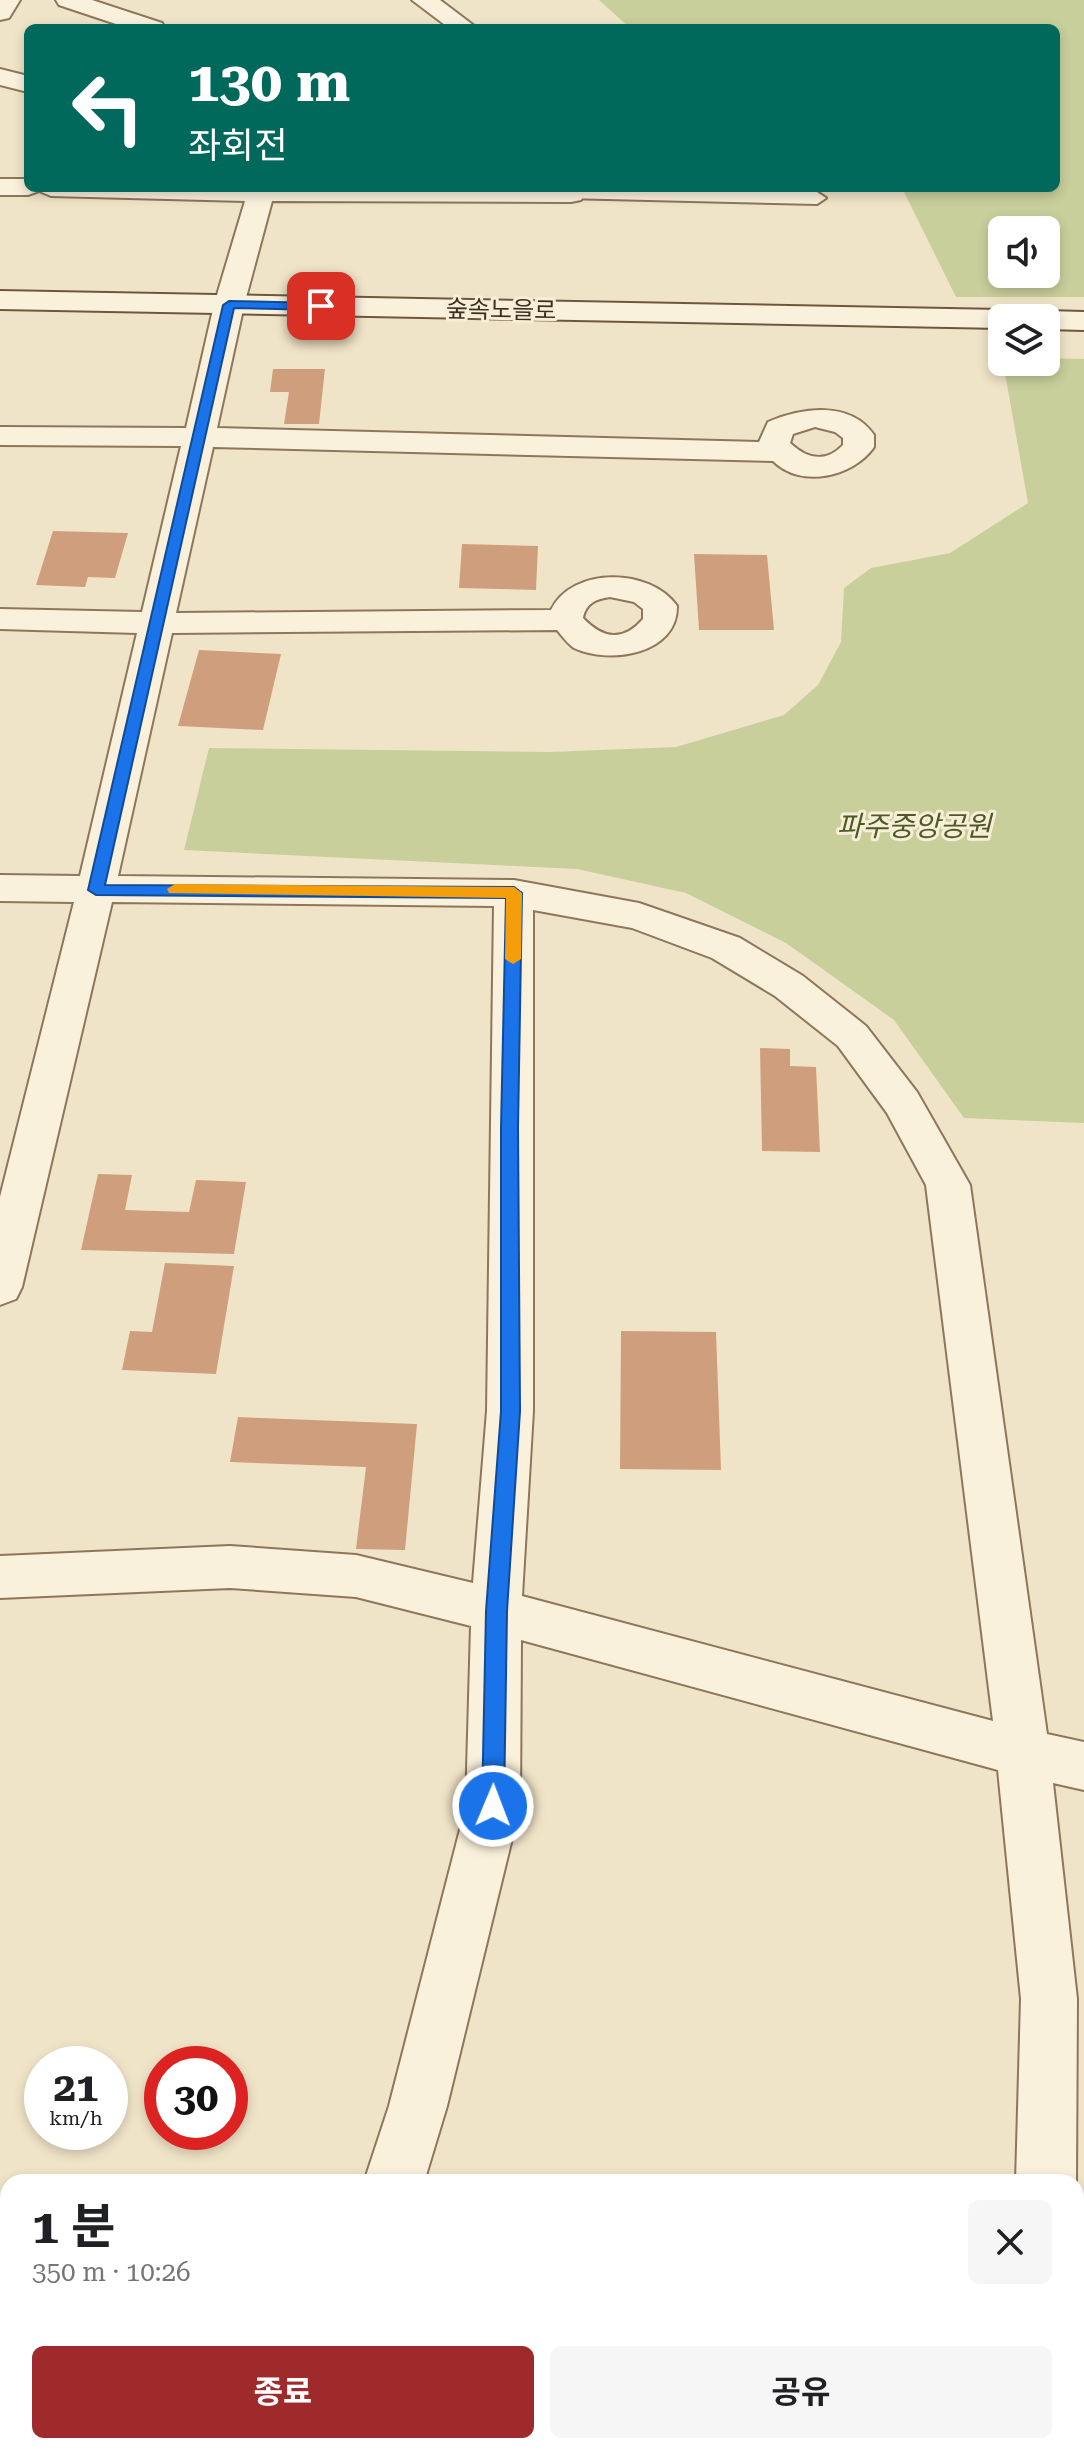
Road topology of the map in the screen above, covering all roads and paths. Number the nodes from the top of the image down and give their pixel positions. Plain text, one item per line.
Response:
1 (8, 0) edge
2 (68, 0) edge
3 (424, 0) edge
4 (0, 13) edge
5 (141, 24) edge
6 (459, 24) edge
7 (0, 77) edge
8 (24, 83) edge
9 (0, 187) edge
10 (24, 187) edge
11 (260, 192) edge
12 (605, 192) edge
13 (817, 198) dead end
14 (0, 300) edge
15 (229, 305) junction
16 (988, 319) edge
17 (1060, 320) edge
18 (1084, 321) edge
19 (0, 436) edge
20 (199, 437) junction
21 (779, 452) dead end
22 (0, 619) edge
23 (566, 620) dead end
24 (157, 623) junction
25 (0, 888) edge
26 (96, 890) junction
27 (514, 893) junction
28 (12, 1194) edge
29 (0, 1287) edge
30 (0, 1577) edge
31 (496, 1611) junction
32 (1023, 1753) junction
33 (1084, 1766) edge
34 (397, 2174) edge
35 (1046, 2174) edge

1 - 4 street
2 - 5 street
3 - 6 street
7 - 8 street
9 - 10 street
11 - 15 street
12 - 13 lane
14 - 15 street, 숲속노을로
15 - 16 street, 숲속노을로
15 - 20 street
17 - 18 street
19 - 20 street
20 - 21 street
20 - 24 street
22 - 24 street
23 - 24 street
24 - 26 street
25 - 26 street
26 - 27 street
26 - 28 street
27 - 31 street
27 - 32 street
28 - 29 street
30 - 31 street
31 - 32 street
31 - 34 street
32 - 33 street
32 - 35 street

